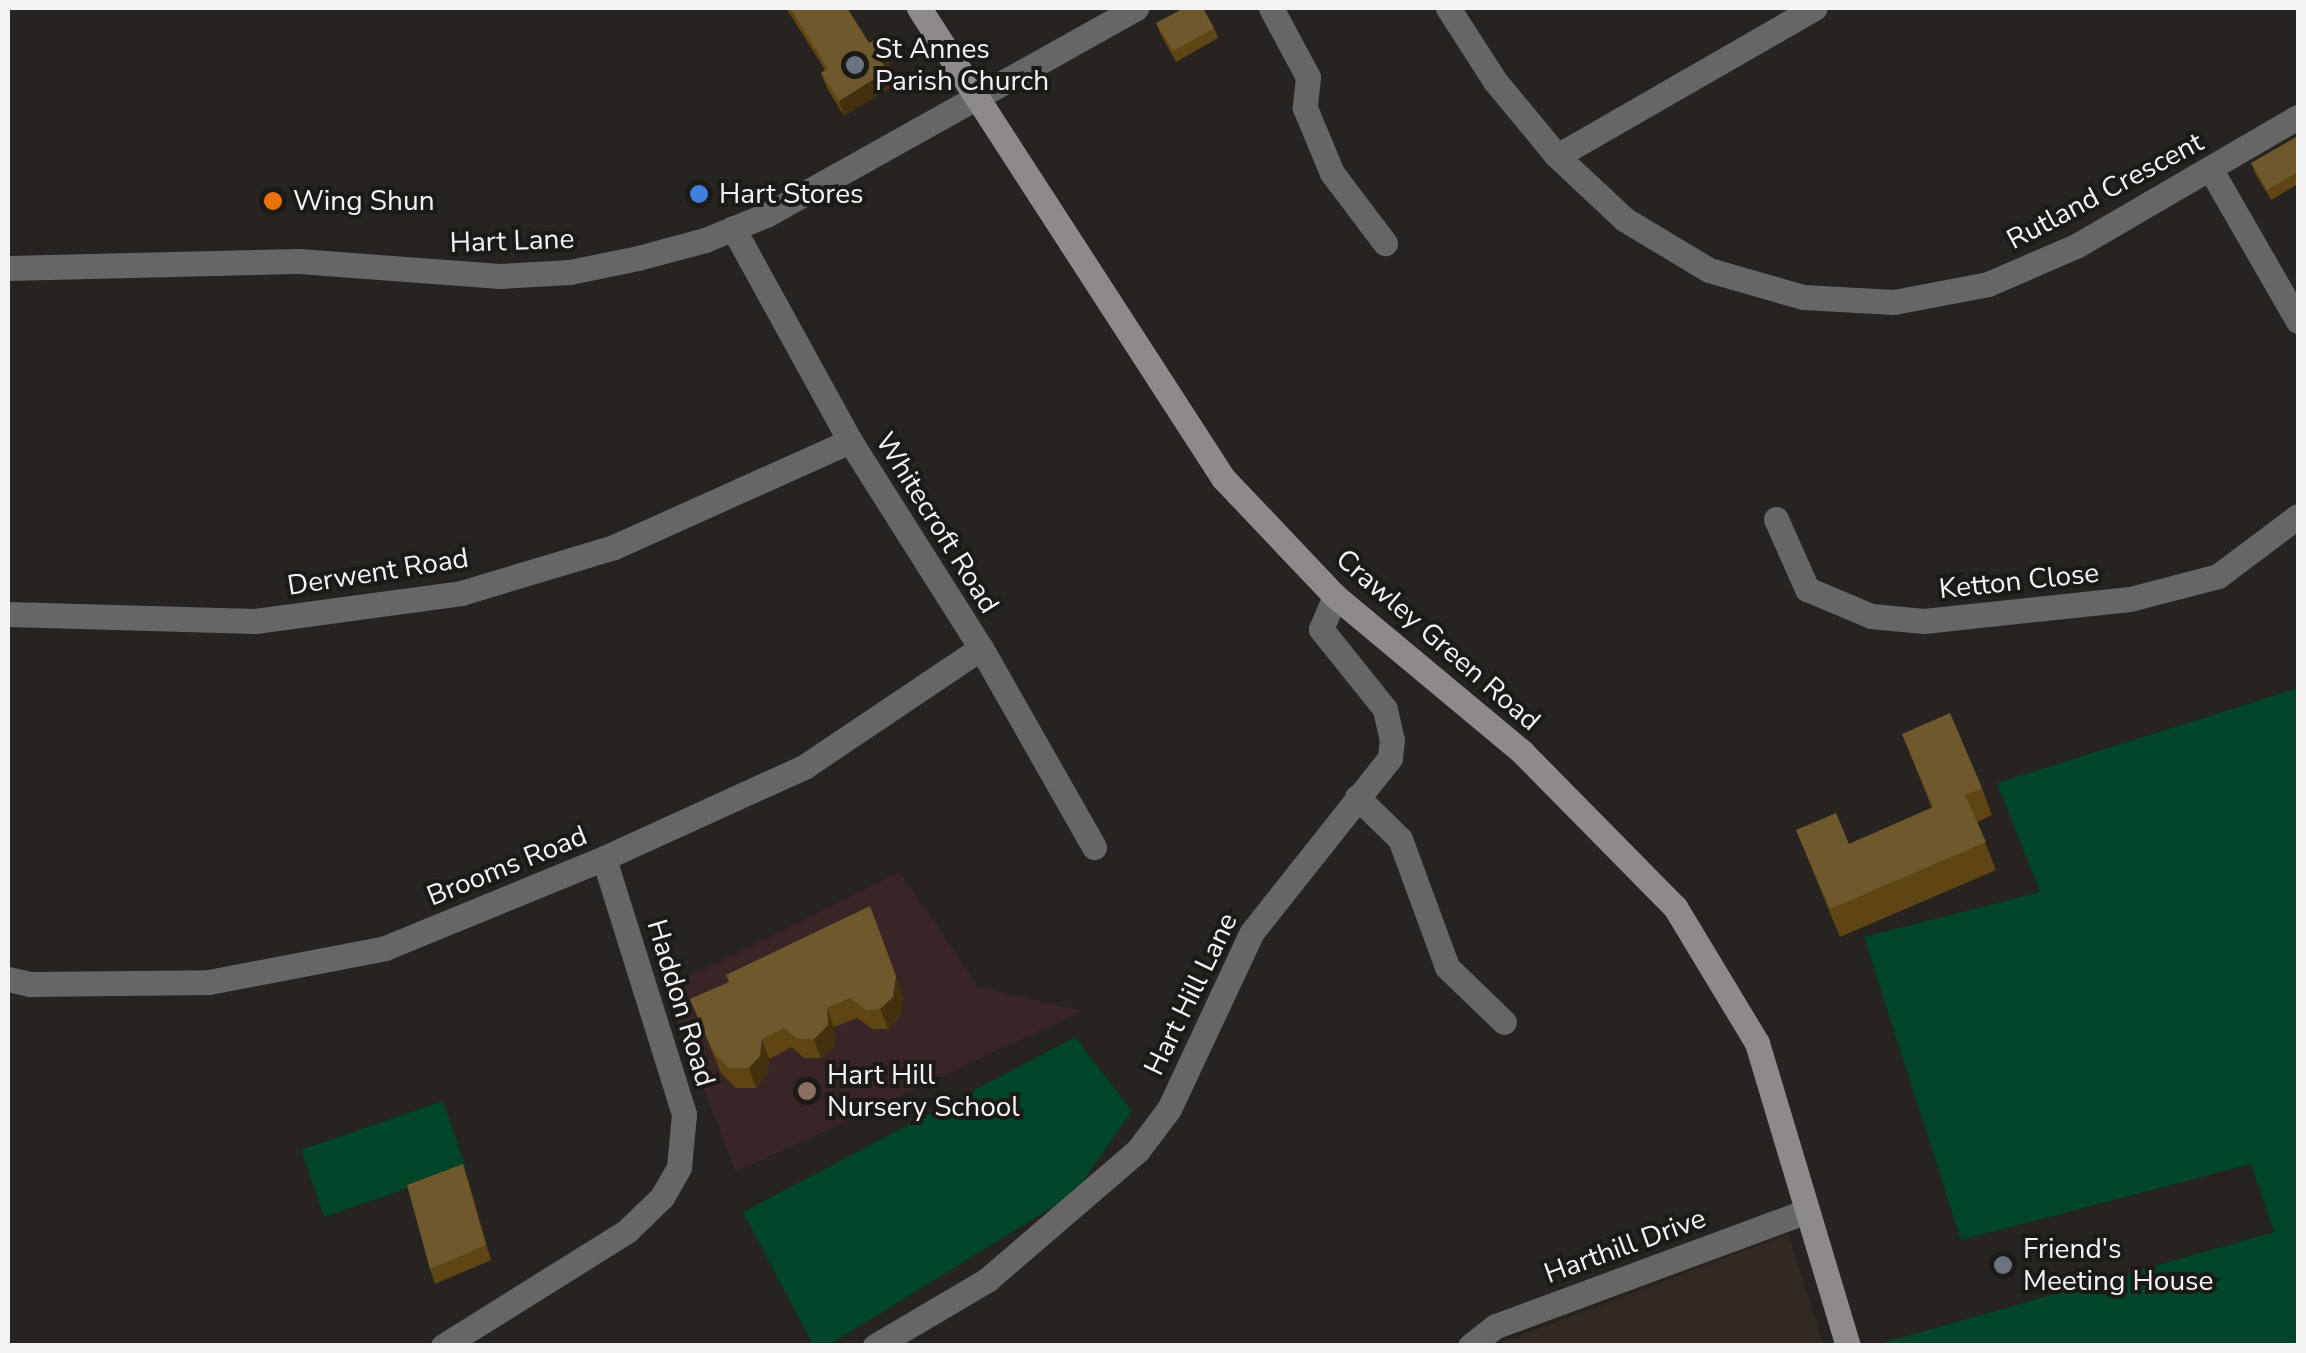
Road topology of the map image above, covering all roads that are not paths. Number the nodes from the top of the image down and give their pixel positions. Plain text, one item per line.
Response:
1 (919, 8) edge
2 (1136, 8) edge
3 (1271, 8) edge
4 (1448, 8) edge
5 (1814, 8) edge
6 (979, 95) junction
7 (2298, 117) edge
8 (1556, 156) junction
9 (2211, 170) junction
10 (733, 228) junction
11 (1385, 243) dead end
12 (8, 268) edge
13 (2298, 321) edge
14 (850, 441) junction
15 (2298, 516) edge
16 (1776, 519) dead end
17 (1334, 596) junction
18 (8, 614) edge
19 (981, 648) junction
20 (1357, 797) junction
21 (1094, 847) dead end
22 (604, 858) junction
23 (8, 979) edge
24 (1504, 1022) dead end
25 (1805, 1212) junction
26 (443, 1346) edge
27 (875, 1346) edge
28 (1470, 1346) edge
29 (1848, 1346) edge

1 - 6 street, Crawley Green Road
2 - 6 street, Hart Lane
3 - 11 street
4 - 8 street, Rutland Crescent
5 - 8 street
6 - 10 street, Hart Lane
6 - 17 street, Crawley Green Road
7 - 9 street, Rutland Crescent
8 - 9 street, Rutland Crescent
9 - 13 street
10 - 12 street, Hart Lane
10 - 14 street, Whitecroft Road
14 - 18 street, Derwent Road
14 - 19 street, Whitecroft Road
15 - 16 street, Ketton Close
17 - 20 street, Hart Hill Lane
17 - 25 street, Crawley Green Road
19 - 21 street, Whitecroft Road
19 - 22 street, Brooms Road
20 - 24 street
20 - 27 street, Hart Hill Lane
22 - 23 street, Brooms Road
22 - 26 street, Haddon Road
25 - 28 street, Harthill Drive
25 - 29 street, Crawley Green Road

